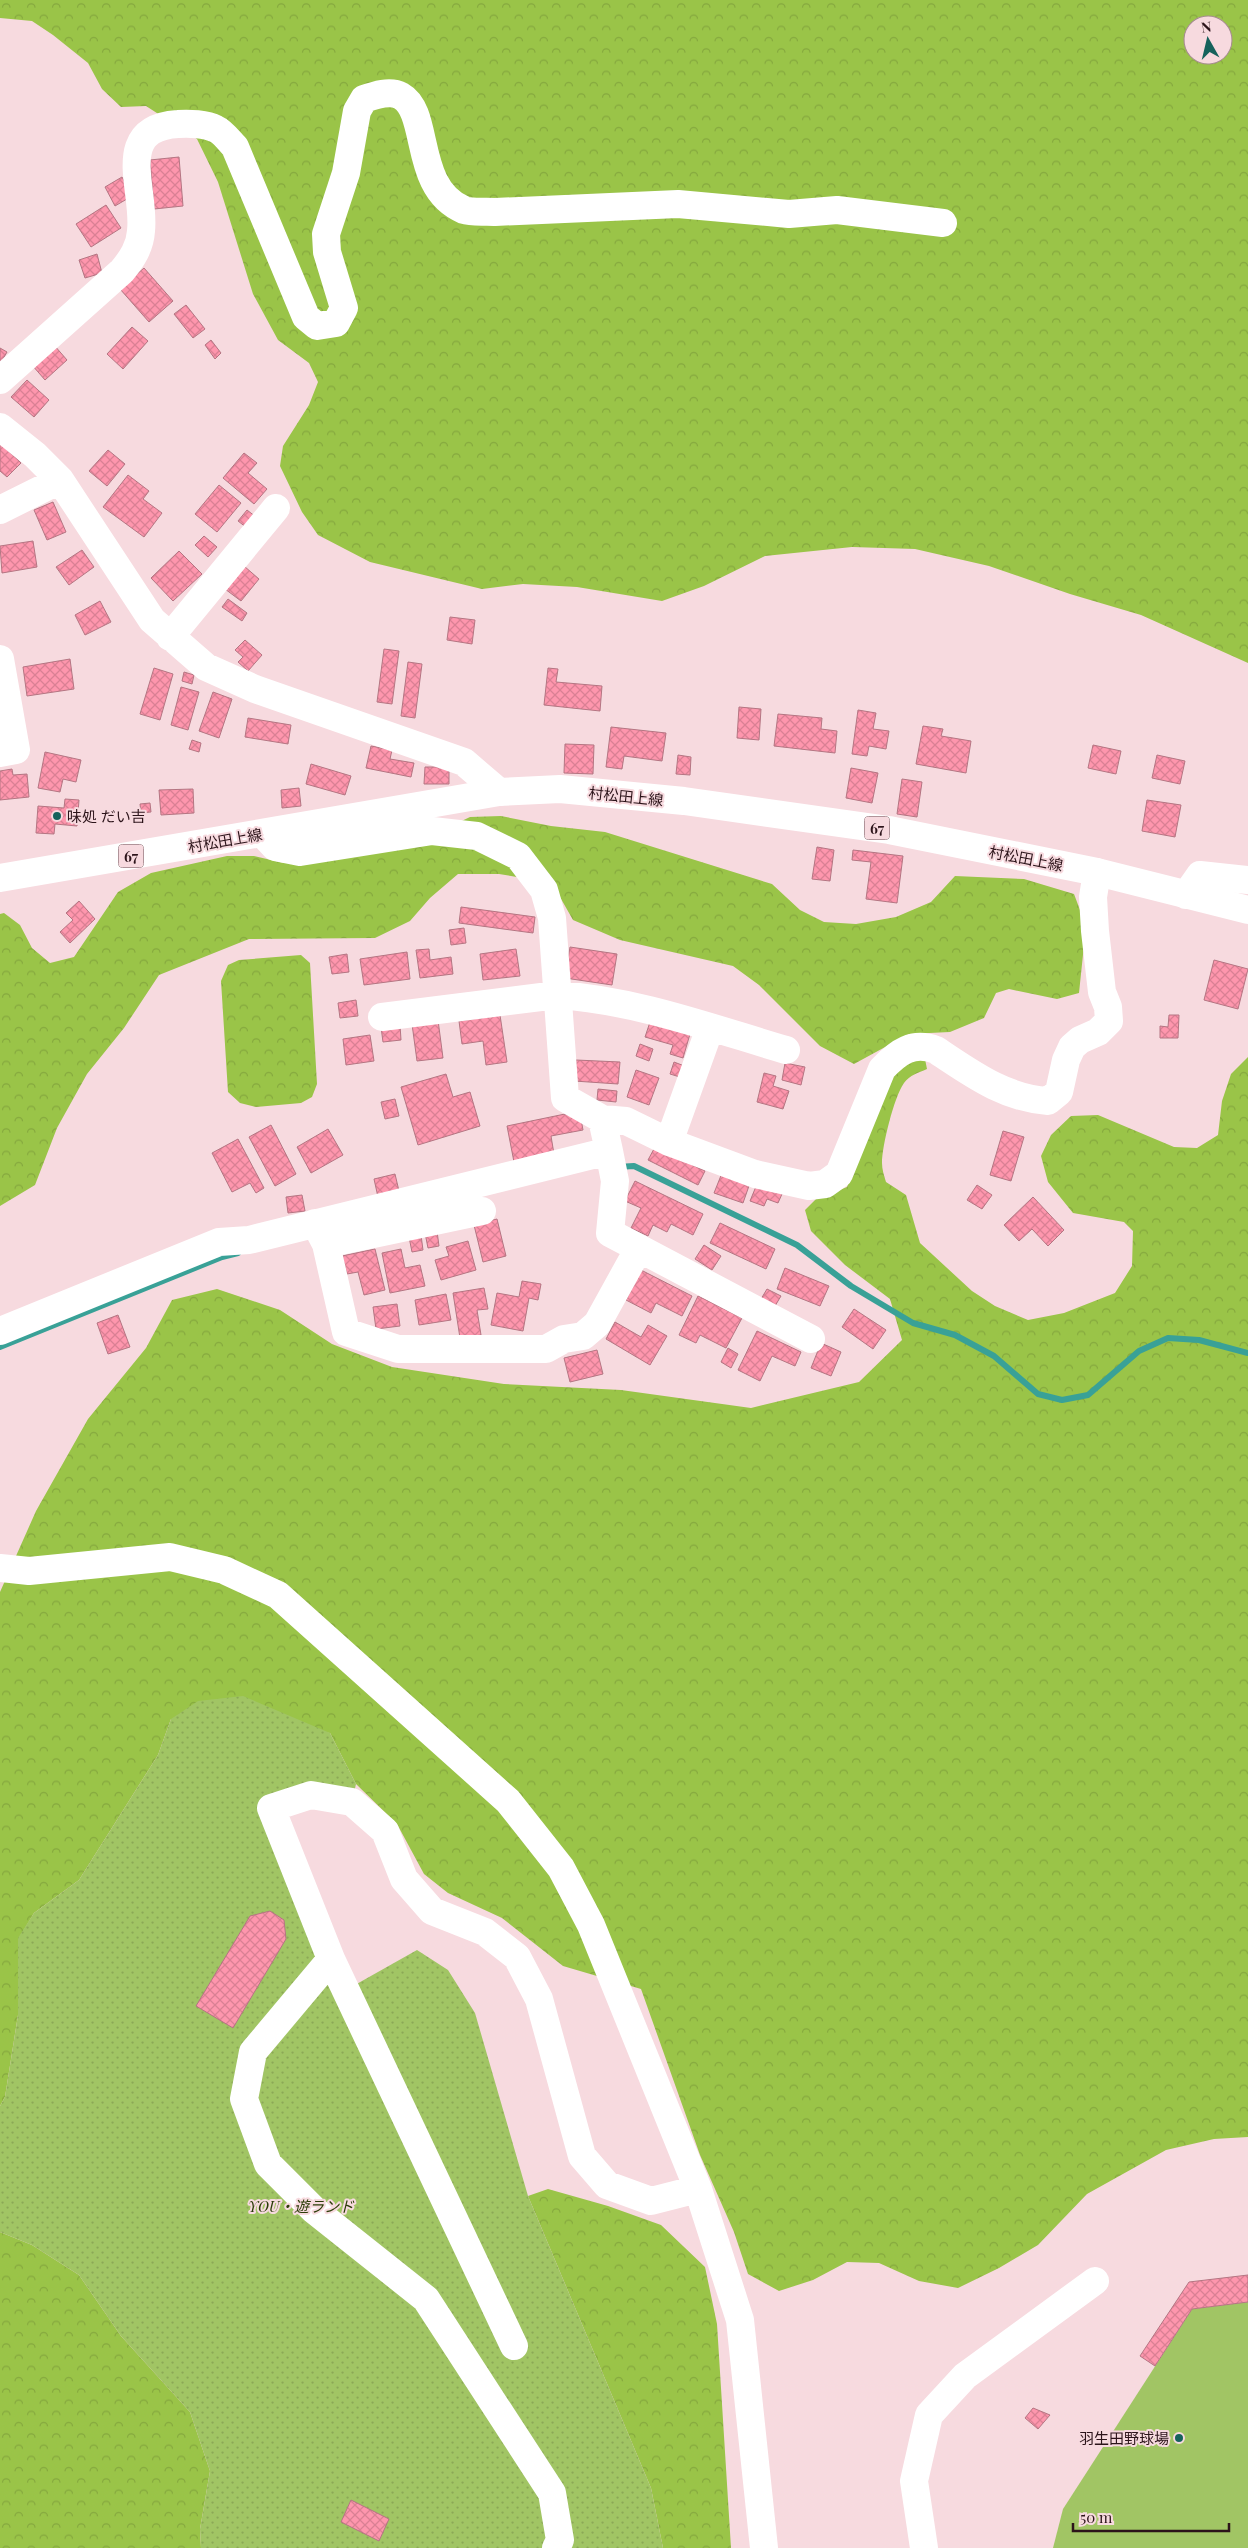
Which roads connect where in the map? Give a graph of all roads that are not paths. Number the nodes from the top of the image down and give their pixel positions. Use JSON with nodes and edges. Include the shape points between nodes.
{"nodes":[{"id":1,"x":943,"y":223,"type":"dead end"},
{"id":2,"x":0,"y":380,"type":"edge"},
{"id":3,"x":0,"y":427,"type":"edge"},
{"id":4,"x":60,"y":480,"type":"junction"},
{"id":5,"x":276,"y":508,"type":"dead end"},
{"id":6,"x":0,"y":510,"type":"edge"},
{"id":7,"x":170,"y":637,"type":"junction"},
{"id":8,"x":0,"y":659,"type":"edge"},
{"id":9,"x":0,"y":753,"type":"edge"},
{"id":10,"x":499,"y":792,"type":"junction"},
{"id":11,"x":262,"y":834,"type":"junction"},
{"id":12,"x":1097,"y":872,"type":"junction"},
{"id":13,"x":0,"y":878,"type":"edge"},
{"id":14,"x":1248,"y":880,"type":"edge"},
{"id":15,"x":1186,"y":895,"type":"junction"},
{"id":16,"x":1248,"y":910,"type":"edge"},
{"id":17,"x":557,"y":995,"type":"junction"},
{"id":18,"x":382,"y":1017,"type":"dead end"},
{"id":19,"x":710,"y":1028,"type":"junction"},
{"id":20,"x":786,"y":1050,"type":"dead end"},
{"id":21,"x":602,"y":1118,"type":"junction"},
{"id":22,"x":669,"y":1142,"type":"junction"},
{"id":23,"x":609,"y":1151,"type":"junction"},
{"id":24,"x":482,"y":1211,"type":"dead end"},
{"id":25,"x":321,"y":1234,"type":"junction"},
{"id":26,"x":639,"y":1248,"type":"junction"},
{"id":27,"x":0,"y":1331,"type":"edge"},
{"id":28,"x":811,"y":1339,"type":"dead end"},
{"id":29,"x":0,"y":1568,"type":"edge"},
{"id":30,"x":331,"y":1960,"type":"junction"},
{"id":31,"x":698,"y":2189,"type":"junction"},
{"id":32,"x":1095,"y":2281,"type":"dead end"},
{"id":33,"x":514,"y":2346,"type":"dead end"},
{"id":34,"x":556,"y":2548,"type":"edge"},
{"id":35,"x":764,"y":2548,"type":"edge"},
{"id":36,"x":924,"y":2548,"type":"edge"}],
"edges":[{"from":1,"to":2,"type":"street","via":[[837,210],[789,214],[678,204],[495,212],[465,210],[443,194],[431,177],[412,108],[401,96],[383,93],[364,99],[357,111],[346,174],[326,234],[327,252],[344,308],[336,323],[317,326],[306,317],[235,147],[216,129],[187,123],[164,125],[144,137],[136,155],[142,230],[136,254],[122,272]]},
{"from":3,"to":4,"type":"street"},
{"from":4,"to":6,"type":"street"},
{"from":4,"to":7,"type":"street","via":[[152,620]]},
{"from":5,"to":7,"type":"street"},
{"from":7,"to":10,"type":"street","via":[[206,667],[255,689],[464,762]]},
{"from":8,"to":9,"type":"street","via":[[16,750]]},
{"from":10,"to":11,"type":"street","name":"村松田上線","number":"67"},
{"from":10,"to":12,"type":"street","name":"村松田上線","number":"67","via":[[560,789],[684,801],[889,830]]},
{"from":11,"to":13,"type":"street","name":"村松田上線","number":"67"},
{"from":11,"to":17,"type":"street","via":[[275,847],[300,852],[432,831],[477,836],[518,856],[544,890],[552,918]]},
{"from":12,"to":15,"type":"street","name":"村松田上線","number":"67"},
{"from":12,"to":22,"type":"street","via":[[1093,897],[1095,931],[1109,1021],[1098,1032],[1072,1047],[1060,1092],[1048,1101],[1001,1090],[924,1046],[909,1048],[894,1056],[882,1069],[839,1174],[825,1184],[810,1186],[755,1174]]},
{"from":14,"to":15,"type":"street","via":[[1200,875]]},
{"from":15,"to":16,"type":"street","name":"村松田上線","number":"67"},
{"from":17,"to":18,"type":"street"},
{"from":17,"to":19,"type":"street","via":[[645,1008]]},
{"from":17,"to":21,"type":"street","via":[[565,1098]]},
{"from":19,"to":20,"type":"street"},
{"from":19,"to":22,"type":"street"},
{"from":21,"to":22,"type":"street","via":[[626,1121]]},
{"from":21,"to":23,"type":"street"},
{"from":23,"to":25,"type":"street"},
{"from":23,"to":26,"type":"street","via":[[615,1181],[610,1233]]},
{"from":24,"to":25,"type":"street"},
{"from":25,"to":26,"type":"street","via":[[346,1332],[398,1349],[546,1349],[564,1339],[583,1336],[597,1324]]},
{"from":25,"to":27,"type":"street","via":[[219,1242]]},
{"from":26,"to":28,"type":"street"},
{"from":29,"to":31,"type":"street","via":[[29,1570],[170,1557],[224,1570],[278,1595],[508,1801],[561,1868],[591,1925]]},
{"from":30,"to":31,"type":"street","via":[[271,1808],[310,1795],[352,1802],[385,1831],[404,1880],[432,1911],[485,1932],[517,1958],[540,1999],[582,2156],[607,2185],[651,2201]]},
{"from":30,"to":33,"type":"street"},
{"from":30,"to":34,"type":"street","via":[[253,2052],[244,2099],[268,2164],[314,2210],[426,2299],[552,2493],[560,2540]]},
{"from":31,"to":35,"type":"street","via":[[740,2320]]},
{"from":32,"to":36,"type":"street","via":[[965,2376],[929,2415],[914,2481]]}]}
